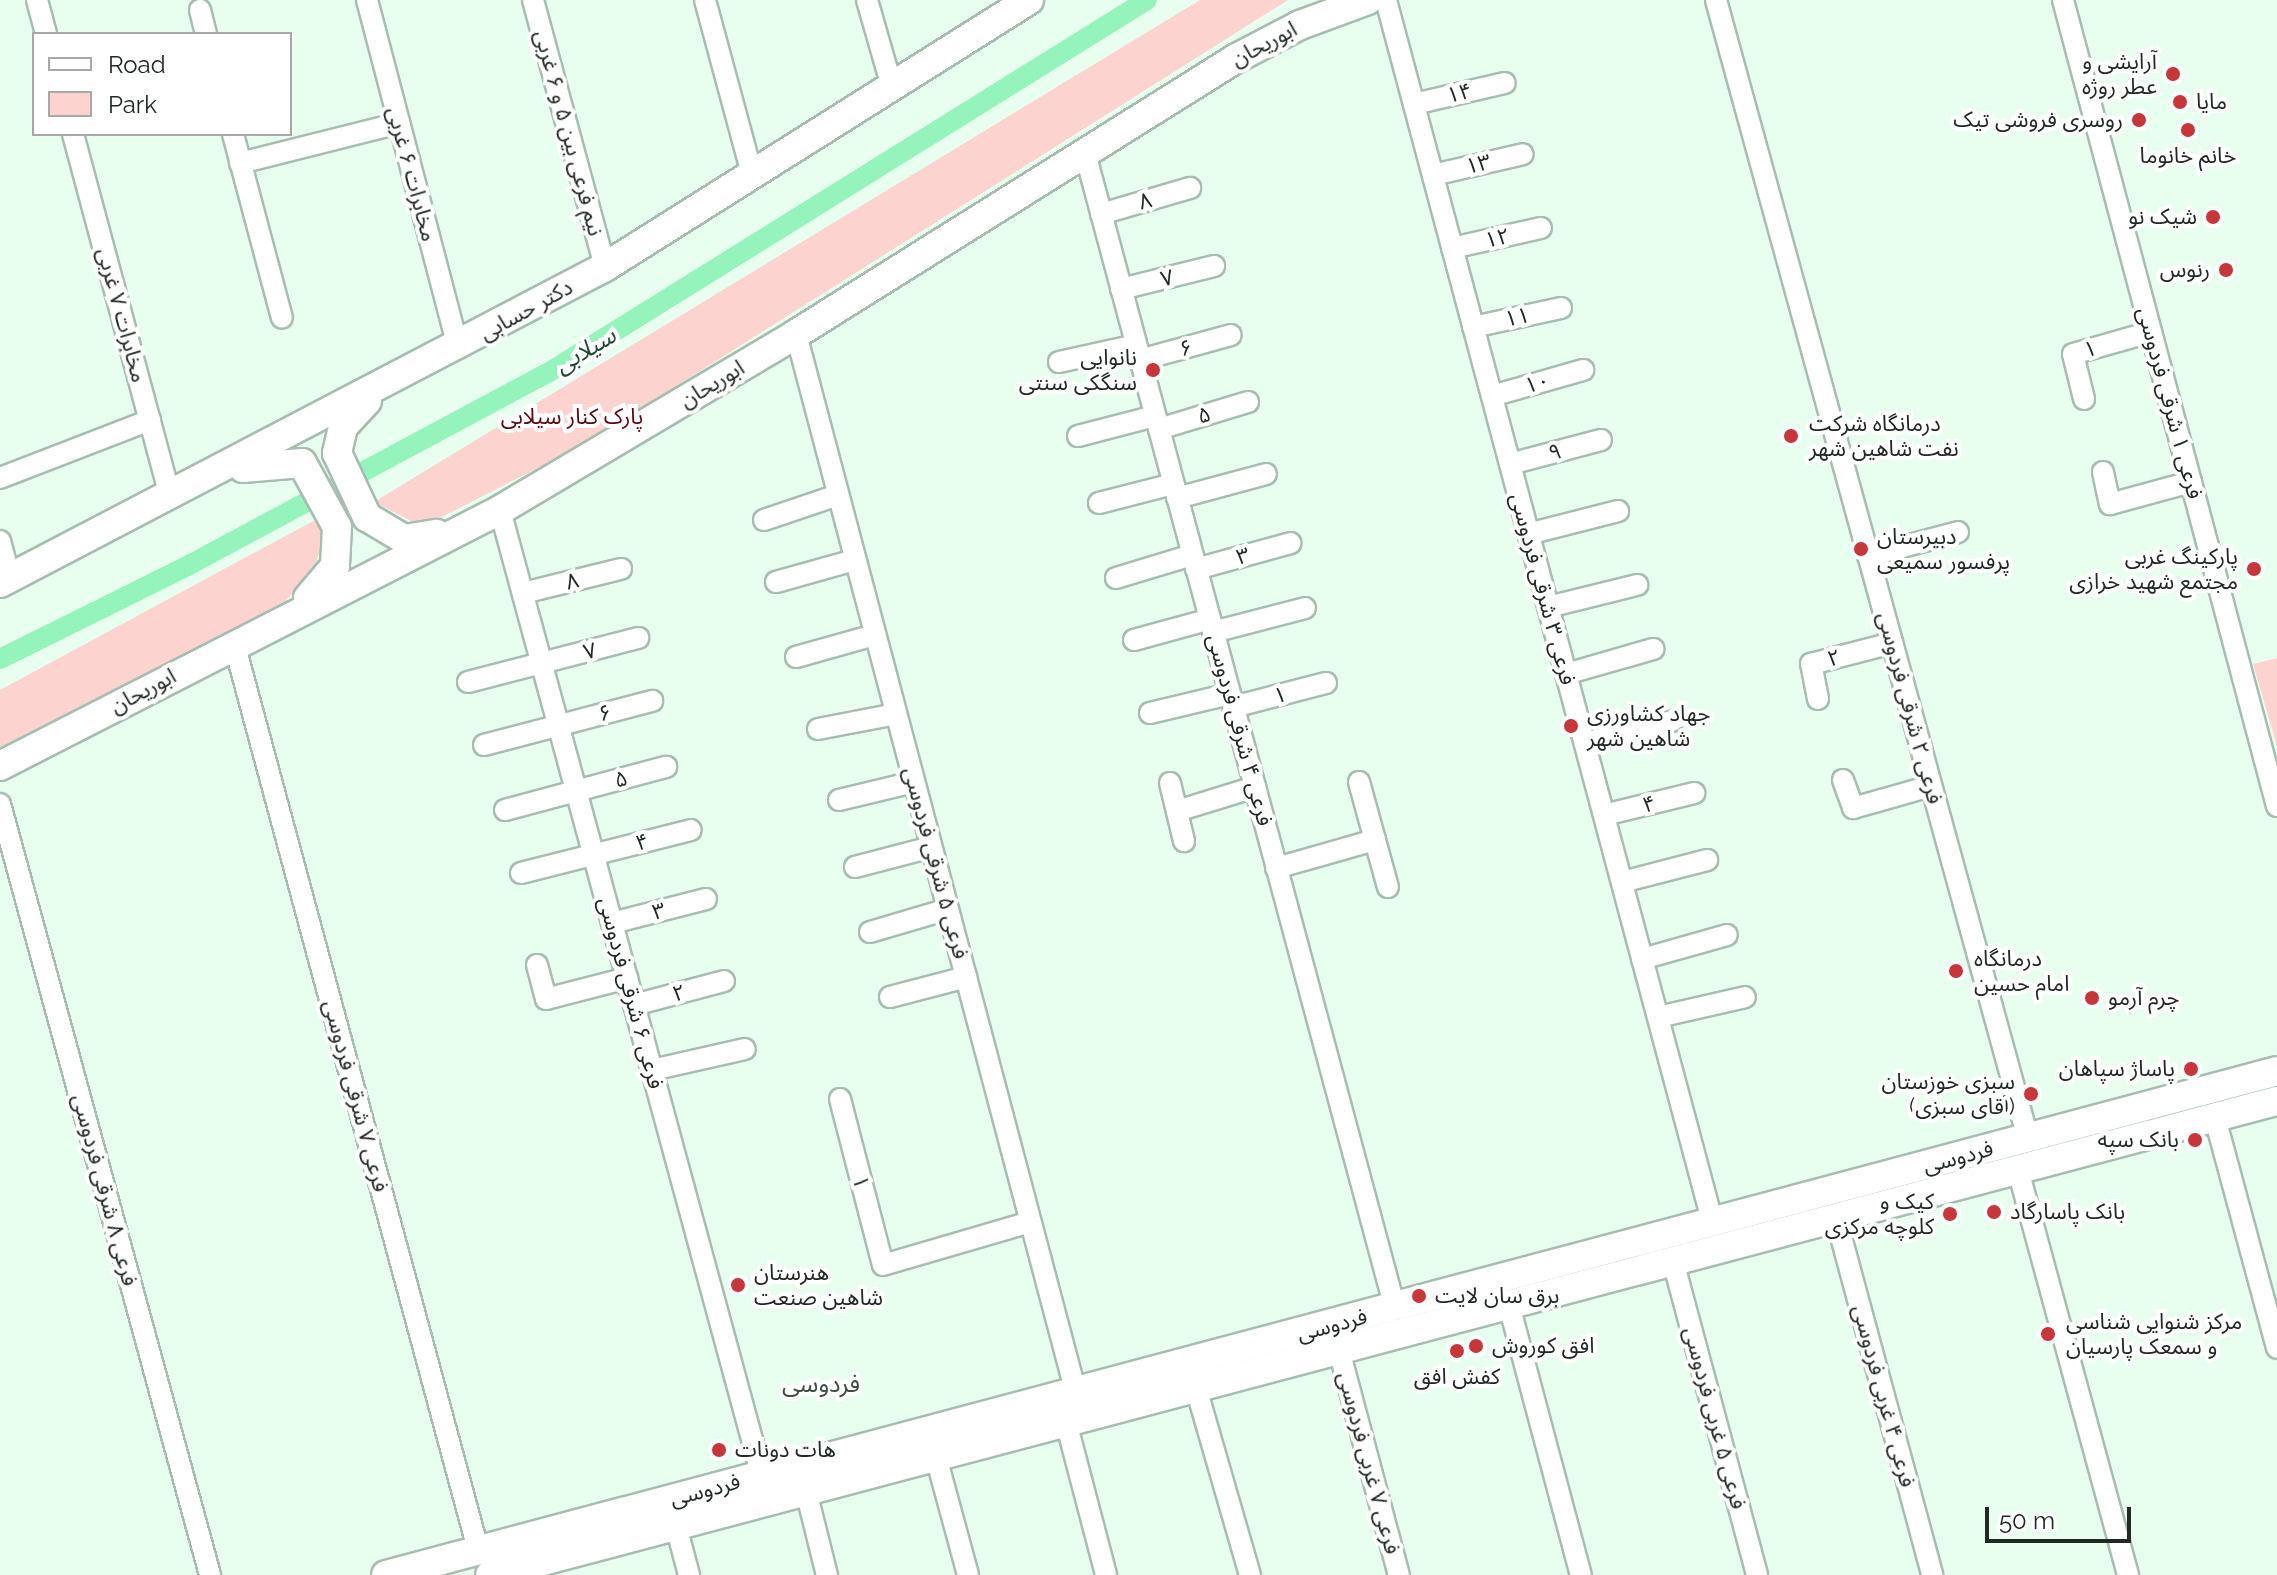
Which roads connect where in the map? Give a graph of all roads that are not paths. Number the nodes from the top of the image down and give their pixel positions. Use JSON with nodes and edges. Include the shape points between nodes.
{"nodes":[{"id":1,"x":37,"y":0,"type":"edge"},
{"id":2,"x":367,"y":0,"type":"edge"},
{"id":3,"x":533,"y":0,"type":"edge"},
{"id":4,"x":705,"y":0,"type":"edge"},
{"id":5,"x":867,"y":0,"type":"edge"},
{"id":6,"x":1029,"y":0,"type":"edge"},
{"id":7,"x":1368,"y":0,"type":"edge"},
{"id":8,"x":1386,"y":0,"type":"edge"},
{"id":9,"x":1716,"y":0,"type":"edge"},
{"id":10,"x":2063,"y":0,"type":"edge"},
{"id":11,"x":200,"y":10,"type":"dead end"},
{"id":12,"x":45,"y":32,"type":"edge"},
{"id":13,"x":206,"y":32,"type":"edge"},
{"id":14,"x":1505,"y":83,"type":"dead end"},
{"id":15,"x":892,"y":87,"type":"junction"},
{"id":16,"x":1414,"y":104,"type":"junction"},
{"id":17,"x":399,"y":123,"type":"junction"},
{"id":18,"x":74,"y":136,"type":"edge"},
{"id":19,"x":233,"y":136,"type":"edge"},
{"id":20,"x":1085,"y":153,"type":"junction"},
{"id":21,"x":1523,"y":154,"type":"dead end"},
{"id":22,"x":240,"y":163,"type":"junction"},
{"id":23,"x":752,"y":174,"type":"junction"},
{"id":24,"x":1433,"y":175,"type":"junction"},
{"id":25,"x":1190,"y":188,"type":"dead end"},
{"id":26,"x":1101,"y":214,"type":"junction"},
{"id":27,"x":1541,"y":228,"type":"dead end"},
{"id":28,"x":1452,"y":248,"type":"junction"},
{"id":29,"x":1214,"y":266,"type":"dead end"},
{"id":30,"x":605,"y":267,"type":"junction"},
{"id":31,"x":1121,"y":289,"type":"junction"},
{"id":32,"x":1561,"y":308,"type":"dead end"},
{"id":33,"x":282,"y":318,"type":"dead end"},
{"id":34,"x":1473,"y":327,"type":"junction"},
{"id":35,"x":2151,"y":332,"type":"junction"},
{"id":36,"x":796,"y":334,"type":"junction"},
{"id":37,"x":1231,"y":335,"type":"dead end"},
{"id":38,"x":458,"y":348,"type":"junction"},
{"id":39,"x":1138,"y":352,"type":"junction"},
{"id":40,"x":1059,"y":362,"type":"dead end"},
{"id":41,"x":1583,"y":370,"type":"dead end"},
{"id":42,"x":384,"y":384,"type":"junction"},
{"id":43,"x":1492,"y":396,"type":"junction"},
{"id":44,"x":2084,"y":399,"type":"dead end"},
{"id":45,"x":1248,"y":402,"type":"dead end"},
{"id":46,"x":150,"y":420,"type":"junction"},
{"id":47,"x":1157,"y":422,"type":"junction"},
{"id":48,"x":1078,"y":436,"type":"dead end"},
{"id":49,"x":1601,"y":440,"type":"dead end"},
{"id":50,"x":1510,"y":464,"type":"junction"},
{"id":51,"x":2103,"y":472,"type":"dead end"},
{"id":52,"x":215,"y":473,"type":"junction"},
{"id":53,"x":1266,"y":474,"type":"dead end"},
{"id":54,"x":0,"y":478,"type":"edge"},
{"id":55,"x":2191,"y":482,"type":"junction"},
{"id":56,"x":1175,"y":491,"type":"junction"},
{"id":57,"x":838,"y":495,"type":"junction"},
{"id":58,"x":170,"y":496,"type":"junction"},
{"id":59,"x":1099,"y":503,"type":"dead end"},
{"id":60,"x":500,"y":510,"type":"junction"},
{"id":61,"x":1618,"y":511,"type":"dead end"},
{"id":62,"x":764,"y":520,"type":"dead end"},
{"id":63,"x":460,"y":531,"type":"junction"},
{"id":64,"x":1958,"y":532,"type":"dead end"},
{"id":65,"x":1528,"y":534,"type":"junction"},
{"id":66,"x":0,"y":541,"type":"edge"},
{"id":67,"x":1291,"y":543,"type":"dead end"},
{"id":68,"x":1868,"y":556,"type":"junction"},
{"id":69,"x":855,"y":560,"type":"junction"},
{"id":70,"x":1194,"y":562,"type":"junction"},
{"id":71,"x":621,"y":569,"type":"dead end"},
{"id":72,"x":1116,"y":578,"type":"dead end"},
{"id":73,"x":5,"y":580,"type":"edge"},
{"id":74,"x":776,"y":582,"type":"dead end"},
{"id":75,"x":1637,"y":585,"type":"dead end"},
{"id":76,"x":523,"y":593,"type":"junction"},
{"id":77,"x":1548,"y":607,"type":"junction"},
{"id":78,"x":1305,"y":608,"type":"dead end"},
{"id":79,"x":293,"y":613,"type":"junction"},
{"id":80,"x":1211,"y":625,"type":"junction"},
{"id":81,"x":875,"y":635,"type":"junction"},
{"id":82,"x":638,"y":638,"type":"dead end"},
{"id":83,"x":1134,"y":640,"type":"dead end"},
{"id":84,"x":234,"y":643,"type":"junction"},
{"id":85,"x":1892,"y":643,"type":"junction"},
{"id":86,"x":1653,"y":649,"type":"dead end"},
{"id":87,"x":796,"y":657,"type":"dead end"},
{"id":88,"x":542,"y":664,"type":"junction"},
{"id":89,"x":1566,"y":674,"type":"junction"},
{"id":90,"x":468,"y":682,"type":"dead end"},
{"id":91,"x":1326,"y":683,"type":"dead end"},
{"id":92,"x":1818,"y":699,"type":"dead end"},
{"id":93,"x":1232,"y":700,"type":"junction"},
{"id":94,"x":652,"y":701,"type":"dead end"},
{"id":95,"x":1150,"y":713,"type":"dead end"},
{"id":96,"x":896,"y":714,"type":"junction"},
{"id":97,"x":1672,"y":721,"type":"dead end"},
{"id":98,"x":558,"y":725,"type":"junction"},
{"id":99,"x":818,"y":729,"type":"dead end"},
{"id":100,"x":1585,"y":743,"type":"junction"},
{"id":101,"x":484,"y":745,"type":"dead end"},
{"id":102,"x":0,"y":766,"type":"edge"},
{"id":103,"x":666,"y":767,"type":"dead end"},
{"id":104,"x":1843,"y":780,"type":"dead end"},
{"id":105,"x":914,"y":782,"type":"junction"},
{"id":106,"x":1359,"y":782,"type":"dead end"},
{"id":107,"x":1170,"y":783,"type":"dead end"},
{"id":108,"x":1931,"y":786,"type":"junction"},
{"id":109,"x":1255,"y":787,"type":"junction"},
{"id":110,"x":576,"y":792,"type":"junction"},
{"id":111,"x":1694,"y":793,"type":"dead end"},
{"id":112,"x":839,"y":800,"type":"dead end"},
{"id":113,"x":0,"y":804,"type":"edge"},
{"id":114,"x":2277,"y":806,"type":"edge"},
{"id":115,"x":505,"y":810,"type":"dead end"},
{"id":116,"x":1177,"y":811,"type":"junction"},
{"id":117,"x":1604,"y":815,"type":"junction"},
{"id":118,"x":691,"y":830,"type":"dead end"},
{"id":119,"x":1375,"y":840,"type":"junction"},
{"id":120,"x":1184,"y":841,"type":"dead end"},
{"id":121,"x":931,"y":847,"type":"junction"},
{"id":122,"x":593,"y":854,"type":"junction"},
{"id":123,"x":1707,"y":860,"type":"dead end"},
{"id":124,"x":855,"y":867,"type":"dead end"},
{"id":125,"x":1276,"y":868,"type":"junction"},
{"id":126,"x":521,"y":873,"type":"dead end"},
{"id":127,"x":1622,"y":882,"type":"junction"},
{"id":128,"x":1388,"y":887,"type":"dead end"},
{"id":129,"x":706,"y":899,"type":"dead end"},
{"id":130,"x":948,"y":909,"type":"junction"},
{"id":131,"x":612,"y":923,"type":"junction"},
{"id":132,"x":870,"y":932,"type":"dead end"},
{"id":133,"x":1727,"y":935,"type":"dead end"},
{"id":134,"x":1642,"y":959,"type":"junction"},
{"id":135,"x":537,"y":965,"type":"dead end"},
{"id":136,"x":966,"y":977,"type":"junction"},
{"id":137,"x":627,"y":978,"type":"junction"},
{"id":138,"x":724,"y":981,"type":"dead end"},
{"id":139,"x":890,"y":997,"type":"dead end"},
{"id":140,"x":1745,"y":997,"type":"dead end"},
{"id":141,"x":634,"y":1005,"type":"junction"},
{"id":142,"x":1658,"y":1017,"type":"junction"},
{"id":143,"x":745,"y":1049,"type":"dead end"},
{"id":144,"x":652,"y":1070,"type":"junction"},
{"id":145,"x":2277,"y":1071,"type":"edge"},
{"id":146,"x":840,"y":1099,"type":"dead end"},
{"id":147,"x":2277,"y":1101,"type":"edge"},
{"id":148,"x":2215,"y":1118,"type":"junction"},
{"id":149,"x":2028,"y":1138,"type":"junction"},
{"id":150,"x":2018,"y":1170,"type":"junction"},
{"id":151,"x":1836,"y":1218,"type":"junction"},
{"id":152,"x":1030,"y":1222,"type":"junction"},
{"id":153,"x":1713,"y":1224,"type":"junction"},
{"id":154,"x":1673,"y":1261,"type":"junction"},
{"id":155,"x":1509,"y":1305,"type":"junction"},
{"id":156,"x":1395,"y":1308,"type":"junction"},
{"id":157,"x":2277,"y":1348,"type":"edge"},
{"id":158,"x":1339,"y":1350,"type":"junction"},
{"id":159,"x":1259,"y":1358,"type":"junction"},
{"id":160,"x":1196,"y":1388,"type":"junction"},
{"id":161,"x":1076,"y":1393,"type":"junction"},
{"id":162,"x":1066,"y":1422,"type":"junction"},
{"id":163,"x":936,"y":1457,"type":"junction"},
{"id":164,"x":762,"y":1476,"type":"junction"},
{"id":165,"x":806,"y":1491,"type":"junction"},
{"id":166,"x":676,"y":1526,"type":"junction"},
{"id":167,"x":478,"y":1549,"type":"junction"},
{"id":168,"x":549,"y":1568,"type":"edge"},
{"id":169,"x":210,"y":1575,"type":"edge"},
{"id":170,"x":386,"y":1575,"type":"edge"},
{"id":171,"x":490,"y":1575,"type":"edge"},
{"id":172,"x":689,"y":1575,"type":"edge"},
{"id":173,"x":827,"y":1575,"type":"edge"},
{"id":174,"x":968,"y":1575,"type":"edge"},
{"id":175,"x":1106,"y":1575,"type":"edge"},
{"id":176,"x":1250,"y":1575,"type":"edge"},
{"id":177,"x":1399,"y":1575,"type":"edge"},
{"id":178,"x":1581,"y":1575,"type":"edge"},
{"id":179,"x":1757,"y":1575,"type":"edge"},
{"id":180,"x":1932,"y":1575,"type":"edge"},
{"id":181,"x":2128,"y":1575,"type":"edge"}],
"edges":[{"from":1,"to":12,"type":"street"},
{"from":2,"to":17,"type":"street","name":"مخابرات ۶ غربی"},
{"from":3,"to":30,"type":"street","name":"نیم فرعی بین ۵ و ۶ غربی"},
{"from":4,"to":23,"type":"street"},
{"from":5,"to":15,"type":"street"},
{"from":6,"to":15,"type":"main road","name":"دکتر حسابی"},
{"from":7,"to":20,"type":"main road","name":"ابوریحان","via":[[1268,40]]},
{"from":8,"to":16,"type":"street","name":"فرعی ۳ شرقی فردوسی"},
{"from":9,"to":68,"type":"street","name":"فرعی ۲ شرقی فردوسی"},
{"from":10,"to":35,"type":"street","name":"فرعی ۱ شرقی فردوسی"},
{"from":11,"to":13,"type":"street"},
{"from":14,"to":16,"type":"street","name":"۱۴"},
{"from":15,"to":23,"type":"main road","name":"دکتر حسابی"},
{"from":16,"to":24,"type":"street","name":"فرعی ۳ شرقی فردوسی"},
{"from":17,"to":22,"type":"street"},
{"from":17,"to":38,"type":"street","name":"مخابرات ۶ غربی"},
{"from":18,"to":46,"type":"street","name":"مخابرات ۷ غربی"},
{"from":19,"to":22,"type":"street"},
{"from":20,"to":26,"type":"street","name":"فرعی ۴ شرقی فردوسی"},
{"from":20,"to":36,"type":"main road","name":"ابوریحان"},
{"from":21,"to":24,"type":"street","name":"۱۳"},
{"from":22,"to":33,"type":"street"},
{"from":23,"to":30,"type":"main road","name":"دکتر حسابی"},
{"from":24,"to":28,"type":"street","name":"فرعی ۳ شرقی فردوسی"},
{"from":25,"to":26,"type":"street","name":"۸"},
{"from":26,"to":31,"type":"street","name":"فرعی ۴ شرقی فردوسی"},
{"from":27,"to":28,"type":"street","name":"۱۲"},
{"from":28,"to":34,"type":"street","name":"فرعی ۳ شرقی فردوسی"},
{"from":29,"to":31,"type":"street","name":"۷"},
{"from":30,"to":38,"type":"main road","name":"دکتر حسابی"},
{"from":31,"to":39,"type":"street","name":"فرعی ۴ شرقی فردوسی"},
{"from":32,"to":34,"type":"street","name":"۱۱"},
{"from":34,"to":43,"type":"street","name":"فرعی ۳ شرقی فردوسی"},
{"from":35,"to":44,"type":"street","name":"۱","via":[[2073,354]]},
{"from":35,"to":55,"type":"street","name":"فرعی ۱ شرقی فردوسی"},
{"from":36,"to":57,"type":"street","name":"فرعی ۵ شرقی فردوسی"},
{"from":36,"to":60,"type":"main road","name":"ابوریحان"},
{"from":37,"to":39,"type":"street","name":"۶"},
{"from":38,"to":42,"type":"main road","name":"دکتر حسابی"},
{"from":39,"to":40,"type":"street","name":"۶"},
{"from":39,"to":47,"type":"street","name":"فرعی ۴ شرقی فردوسی"},
{"from":41,"to":43,"type":"street","name":"۱۰"},
{"from":42,"to":52,"type":"main road","name":"دکتر حسابی"},
{"from":42,"to":63,"type":"main road","via":[[350,418],[337,444],[338,461],[370,520],[404,539]]},
{"from":43,"to":50,"type":"street","name":"فرعی ۳ شرقی فردوسی"},
{"from":45,"to":47,"type":"street","name":"۵"},
{"from":46,"to":54,"type":"street"},
{"from":46,"to":58,"type":"street","name":"مخابرات ۷ غربی"},
{"from":47,"to":48,"type":"street","name":"۵"},
{"from":47,"to":56,"type":"street","name":"فرعی ۴ شرقی فردوسی"},
{"from":49,"to":50,"type":"street","name":"۹"},
{"from":50,"to":65,"type":"street","name":"فرعی ۳ شرقی فردوسی"},
{"from":51,"to":55,"type":"street","via":[[2110,504]]},
{"from":52,"to":58,"type":"main road","name":"دکتر حسابی"},
{"from":52,"to":79,"type":"main road","via":[[273,462],[302,463],[338,534],[330,576]]},
{"from":53,"to":56,"type":"street"},
{"from":55,"to":114,"type":"street","name":"فرعی ۱ شرقی فردوسی"},
{"from":56,"to":59,"type":"street"},
{"from":56,"to":70,"type":"street","name":"فرعی ۴ شرقی فردوسی"},
{"from":57,"to":62,"type":"street"},
{"from":57,"to":69,"type":"street","name":"فرعی ۵ شرقی فردوسی"},
{"from":58,"to":73,"type":"main road","name":"دکتر حسابی"},
{"from":60,"to":63,"type":"main road","name":"ابوریحان"},
{"from":60,"to":76,"type":"street","name":"فرعی ۶ شرقی فردوسی"},
{"from":61,"to":65,"type":"street"},
{"from":63,"to":79,"type":"main road","name":"ابوریحان"},
{"from":64,"to":68,"type":"street"},
{"from":65,"to":77,"type":"street","name":"فرعی ۳ شرقی فردوسی"},
{"from":66,"to":73,"type":"street"},
{"from":67,"to":70,"type":"street","name":"۳"},
{"from":68,"to":85,"type":"street","name":"فرعی ۲ شرقی فردوسی"},
{"from":69,"to":74,"type":"street"},
{"from":69,"to":81,"type":"street","name":"فرعی ۵ شرقی فردوسی"},
{"from":70,"to":72,"type":"street","name":"۳"},
{"from":70,"to":80,"type":"street","name":"فرعی ۴ شرقی فردوسی"},
{"from":71,"to":76,"type":"street","name":"۸"},
{"from":75,"to":77,"type":"street"},
{"from":76,"to":88,"type":"street","name":"فرعی ۶ شرقی فردوسی"},
{"from":77,"to":89,"type":"street","name":"فرعی ۳ شرقی فردوسی"},
{"from":78,"to":80,"type":"street"},
{"from":79,"to":84,"type":"main road","name":"ابوریحان"},
{"from":80,"to":83,"type":"street"},
{"from":80,"to":93,"type":"street","name":"فرعی ۴ شرقی فردوسی"},
{"from":81,"to":87,"type":"street"},
{"from":81,"to":96,"type":"street","name":"فرعی ۵ شرقی فردوسی"},
{"from":82,"to":88,"type":"street","name":"۷"},
{"from":84,"to":102,"type":"main road","name":"ابوریحان"},
{"from":84,"to":167,"type":"street","name":"فرعی ۷ شرقی فردوسی"},
{"from":85,"to":92,"type":"street","name":"۲","via":[[1811,664]]},
{"from":85,"to":108,"type":"street","name":"فرعی ۲ شرقی فردوسی"},
{"from":86,"to":89,"type":"street"},
{"from":88,"to":90,"type":"street"},
{"from":88,"to":98,"type":"street","name":"فرعی ۶ شرقی فردوسی"},
{"from":89,"to":100,"type":"street","name":"فرعی ۳ شرقی فردوسی"},
{"from":91,"to":93,"type":"street","name":"۱"},
{"from":93,"to":95,"type":"street","name":"۱"},
{"from":93,"to":109,"type":"street","name":"فرعی ۴ شرقی فردوسی"},
{"from":94,"to":98,"type":"street","name":"۶"},
{"from":96,"to":99,"type":"street"},
{"from":96,"to":105,"type":"street","name":"فرعی ۵ شرقی فردوسی"},
{"from":97,"to":100,"type":"street"},
{"from":98,"to":101,"type":"street"},
{"from":98,"to":110,"type":"street","name":"فرعی ۶ شرقی فردوسی"},
{"from":100,"to":117,"type":"street","name":"فرعی ۳ شرقی فردوسی"},
{"from":103,"to":110,"type":"street","name":"۵"},
{"from":104,"to":108,"type":"street","via":[[1853,808]]},
{"from":105,"to":112,"type":"street"},
{"from":105,"to":121,"type":"street","name":"فرعی ۵ شرقی فردوسی"},
{"from":106,"to":119,"type":"street"},
{"from":107,"to":116,"type":"street"},
{"from":108,"to":149,"type":"street","name":"فرعی ۲ شرقی فردوسی"},
{"from":109,"to":116,"type":"street"},
{"from":109,"to":125,"type":"street","name":"فرعی ۴ شرقی فردوسی"},
{"from":110,"to":115,"type":"street"},
{"from":110,"to":122,"type":"street","name":"فرعی ۶ شرقی فردوسی"},
{"from":111,"to":117,"type":"street","name":"۴"},
{"from":113,"to":169,"type":"street","name":"فرعی ۸ شرقی فردوسی"},
{"from":116,"to":120,"type":"street"},
{"from":117,"to":127,"type":"street","name":"فرعی ۳ شرقی فردوسی"},
{"from":118,"to":122,"type":"street","name":"۴"},
{"from":119,"to":125,"type":"street"},
{"from":119,"to":128,"type":"street"},
{"from":121,"to":124,"type":"street"},
{"from":121,"to":130,"type":"street","name":"فرعی ۵ شرقی فردوسی"},
{"from":122,"to":126,"type":"street"},
{"from":122,"to":131,"type":"street","name":"فرعی ۶ شرقی فردوسی"},
{"from":123,"to":127,"type":"street"},
{"from":125,"to":156,"type":"street","name":"فرعی ۴ شرقی فردوسی"},
{"from":127,"to":134,"type":"street","name":"فرعی ۳ شرقی فردوسی"},
{"from":129,"to":131,"type":"street","name":"۳"},
{"from":130,"to":132,"type":"street"},
{"from":130,"to":136,"type":"street","name":"فرعی ۵ شرقی فردوسی"},
{"from":131,"to":137,"type":"street","name":"فرعی ۶ شرقی فردوسی"},
{"from":133,"to":134,"type":"street"},
{"from":134,"to":142,"type":"street","name":"فرعی ۳ شرقی فردوسی"},
{"from":135,"to":137,"type":"street","via":[[546,999]]},
{"from":136,"to":139,"type":"street"},
{"from":136,"to":152,"type":"street","name":"فرعی ۵ شرقی فردوسی"},
{"from":137,"to":141,"type":"street","name":"فرعی ۶ شرقی فردوسی"},
{"from":138,"to":141,"type":"street","name":"۲"},
{"from":140,"to":142,"type":"street"},
{"from":141,"to":144,"type":"street","name":"فرعی ۶ شرقی فردوسی"},
{"from":142,"to":153,"type":"street","name":"فرعی ۳ شرقی فردوسی"},
{"from":143,"to":144,"type":"street"},
{"from":144,"to":164,"type":"street","name":"فرعی ۶ شرقی فردوسی"},
{"from":145,"to":149,"type":"main road","name":"فردوسی"},
{"from":146,"to":152,"type":"street","name":"۱","via":[[883,1265]]},
{"from":147,"to":148,"type":"main road","name":"فردوسی"},
{"from":148,"to":150,"type":"main road","name":"فردوسی"},
{"from":148,"to":157,"type":"street"},
{"from":149,"to":153,"type":"main road","name":"فردوسی"},
{"from":150,"to":151,"type":"main road","name":"فردوسی"},
{"from":150,"to":181,"type":"street"},
{"from":151,"to":154,"type":"main road","name":"فردوسی"},
{"from":151,"to":180,"type":"street","name":"فرعی ۴ غربی فردوسی"},
{"from":152,"to":161,"type":"street","name":"فرعی ۵ شرقی فردوسی"},
{"from":153,"to":156,"type":"main road","name":"فردوسی"},
{"from":154,"to":155,"type":"main road","name":"فردوسی"},
{"from":154,"to":179,"type":"street","name":"فرعی ۵ غربی فردوسی"},
{"from":155,"to":158,"type":"main road","name":"فردوسی"},
{"from":155,"to":178,"type":"street"},
{"from":156,"to":159,"type":"main road","name":"فردوسی"},
{"from":158,"to":159,"type":"main road","name":"فردوسی"},
{"from":158,"to":177,"type":"street","name":"فرعی ۷ غربی فردوسی"},
{"from":159,"to":160,"type":"main road","name":"فردوسی"},
{"from":159,"to":161,"type":"main road","name":"فردوسی"},
{"from":160,"to":162,"type":"main road","name":"فردوسی"},
{"from":160,"to":176,"type":"street"},
{"from":161,"to":164,"type":"main road","name":"فردوسی"},
{"from":162,"to":163,"type":"main road","name":"فردوسی"},
{"from":162,"to":175,"type":"street"},
{"from":163,"to":165,"type":"main road","name":"فردوسی"},
{"from":163,"to":174,"type":"street"},
{"from":164,"to":167,"type":"main road","name":"فردوسی"},
{"from":165,"to":166,"type":"main road","name":"فردوسی"},
{"from":165,"to":173,"type":"street"},
{"from":166,"to":168,"type":"main road","name":"فردوسی"},
{"from":166,"to":172,"type":"street"},
{"from":167,"to":170,"type":"main road","name":"فردوسی"},
{"from":168,"to":171,"type":"main road","name":"فردوسی"}]}
